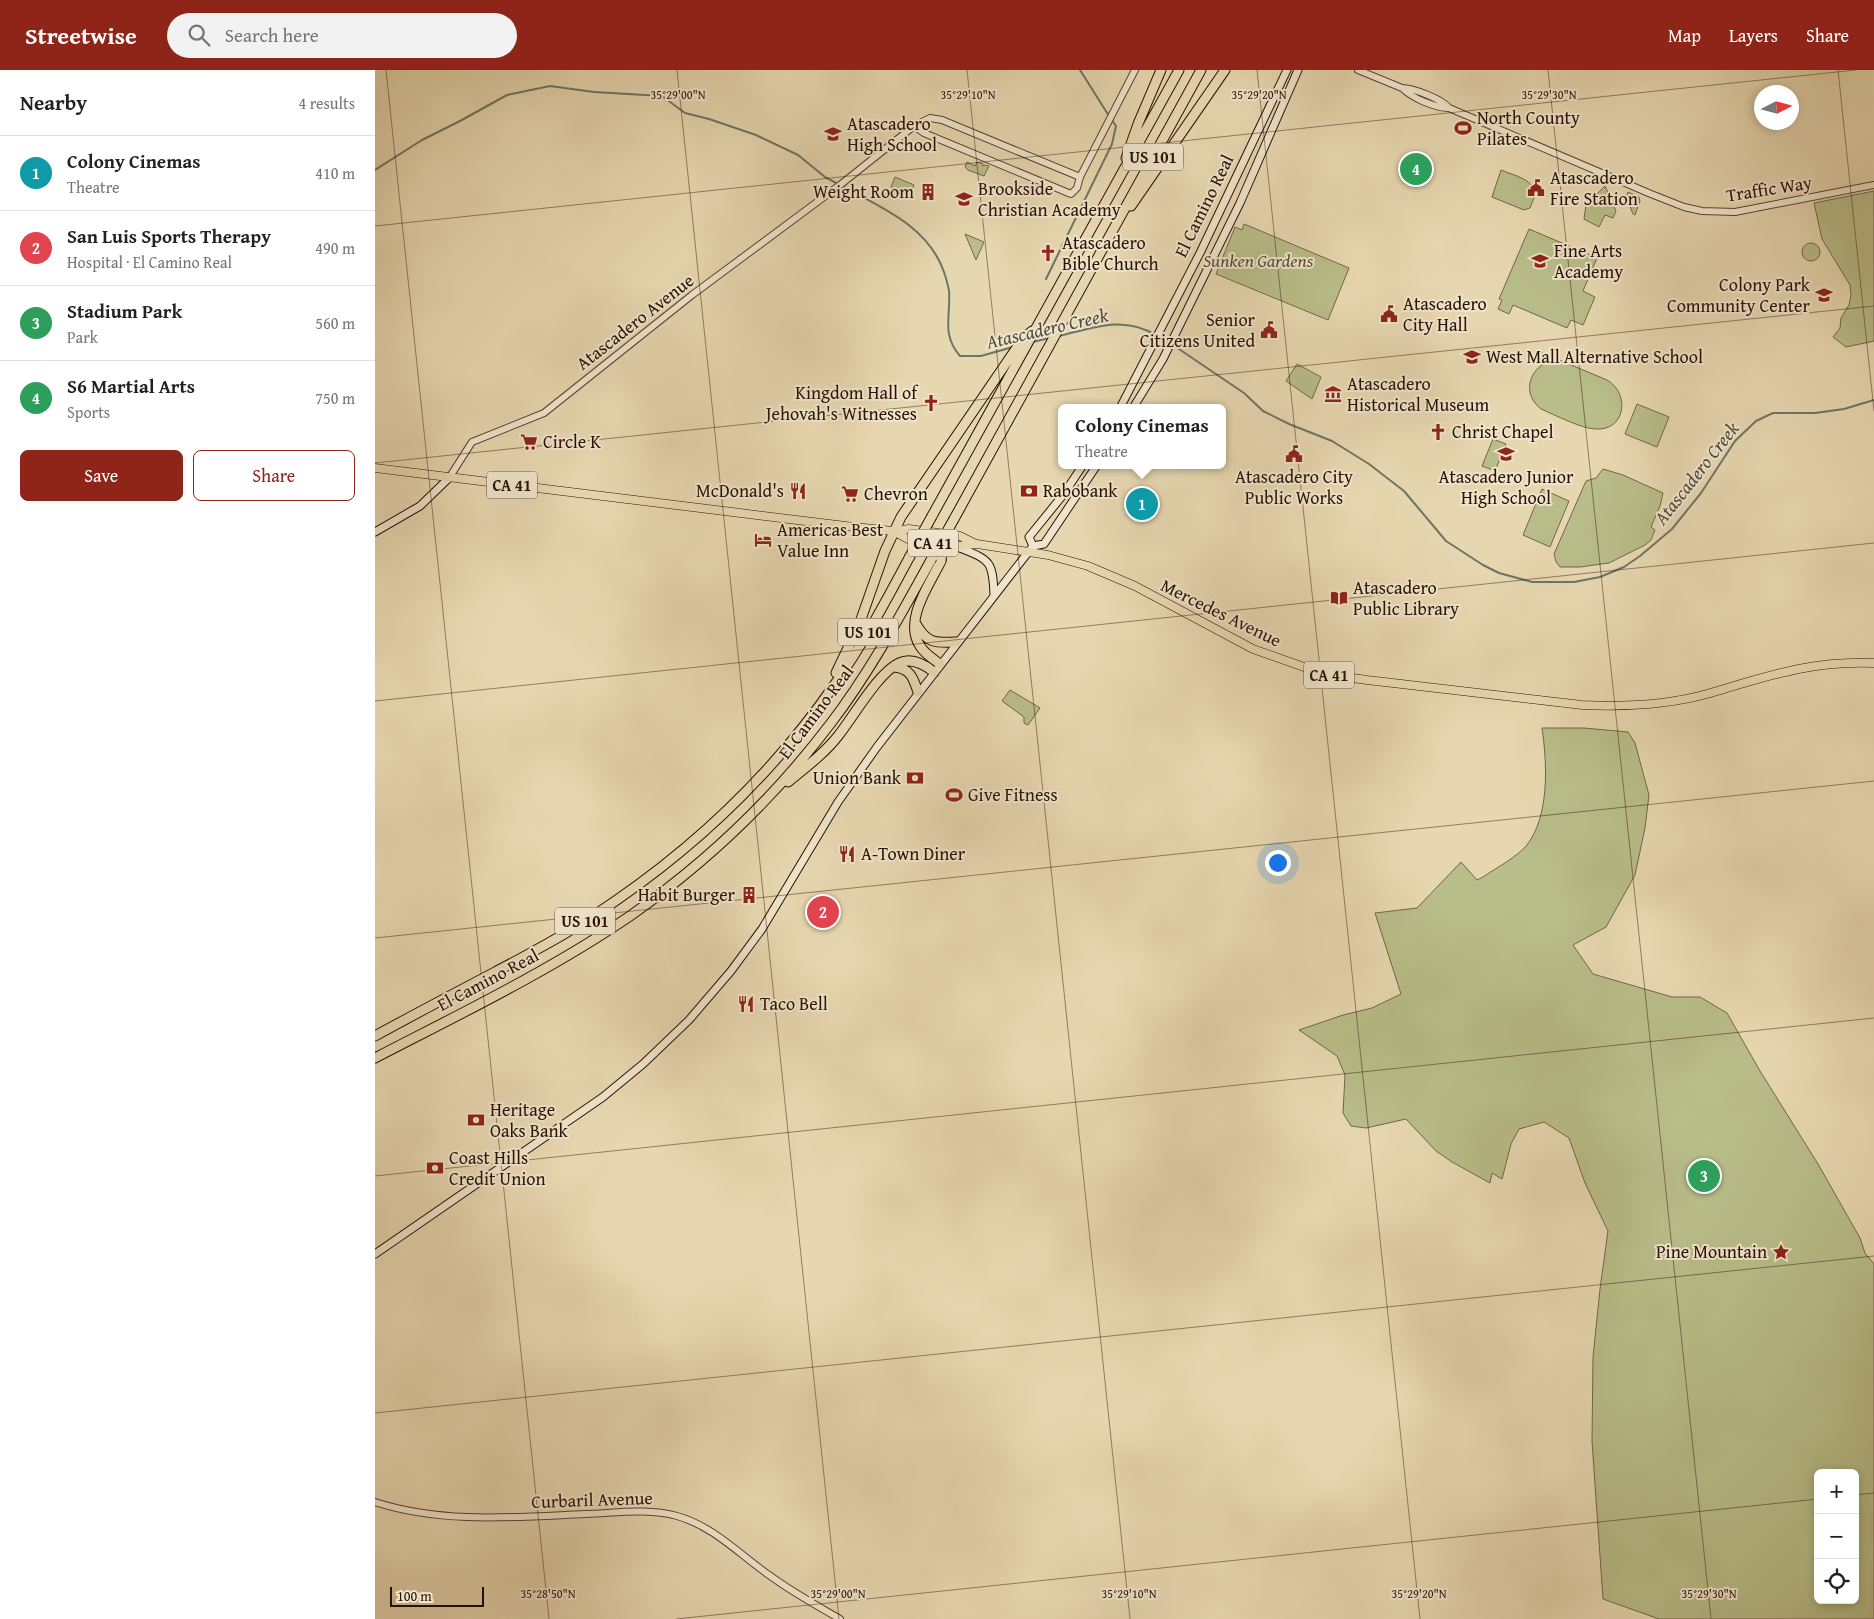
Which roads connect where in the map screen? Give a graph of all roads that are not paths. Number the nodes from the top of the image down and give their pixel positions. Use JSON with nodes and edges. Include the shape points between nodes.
{"nodes":[{"id":1,"x":1135,"y":70,"type":"edge"},
{"id":2,"x":1161,"y":70,"type":"edge"},
{"id":3,"x":1179,"y":70,"type":"edge"},
{"id":4,"x":1201,"y":70,"type":"edge"},
{"id":5,"x":1225,"y":70,"type":"edge"},
{"id":6,"x":1287,"y":70,"type":"edge"},
{"id":7,"x":1298,"y":70,"type":"edge"},
{"id":8,"x":1358,"y":70,"type":"edge"},
{"id":9,"x":914,"y":126,"type":"junction"},
{"id":10,"x":1079,"y":177,"type":"junction"},
{"id":11,"x":1119,"y":179,"type":"junction"},
{"id":12,"x":1874,"y":185,"type":"edge"},
{"id":13,"x":1105,"y":243,"type":"junction"},
{"id":14,"x":1037,"y":327,"type":"junction"},
{"id":15,"x":1023,"y":345,"type":"junction"},
{"id":16,"x":1121,"y":404,"type":"edge"},
{"id":17,"x":1136,"y":404,"type":"edge"},
{"id":18,"x":375,"y":468,"type":"edge"},
{"id":19,"x":1080,"y":469,"type":"edge"},
{"id":20,"x":1094,"y":469,"type":"edge"},
{"id":21,"x":449,"y":478,"type":"junction"},
{"id":22,"x":893,"y":531,"type":"junction"},
{"id":23,"x":375,"y":532,"type":"edge"},
{"id":24,"x":944,"y":538,"type":"junction"},
{"id":25,"x":975,"y":544,"type":"junction"},
{"id":26,"x":952,"y":545,"type":"junction"},
{"id":27,"x":1031,"y":549,"type":"junction"},
{"id":28,"x":994,"y":596,"type":"junction"},
{"id":29,"x":915,"y":624,"type":"junction"},
{"id":30,"x":957,"y":642,"type":"junction"},
{"id":31,"x":1874,"y":663,"type":"edge"},
{"id":32,"x":940,"y":664,"type":"junction"},
{"id":33,"x":893,"y":667,"type":"junction"},
{"id":34,"x":934,"y":672,"type":"junction"},
{"id":35,"x":918,"y":692,"type":"junction"},
{"id":36,"x":822,"y":702,"type":"junction"},
{"id":37,"x":761,"y":805,"type":"junction"},
{"id":38,"x":375,"y":1035,"type":"edge"},
{"id":39,"x":375,"y":1058,"type":"edge"},
{"id":40,"x":375,"y":1254,"type":"edge"},
{"id":41,"x":375,"y":1502,"type":"edge"},
{"id":42,"x":840,"y":1619,"type":"edge"}],
"edges":[{"from":1,"to":10,"type":"street"},
{"from":2,"to":11,"type":"highway"},
{"from":3,"to":11,"type":"highway","name":"El Camino Real","number":"US 101"},
{"from":4,"to":13,"type":"highway","name":"El Camino Real","number":"US 101"},
{"from":5,"to":13,"type":"highway"},
{"from":6,"to":16,"type":"main road","name":"El Camino Real","via":[[1172,309]]},
{"from":7,"to":17,"type":"main road","name":"El Camino Real","via":[[1240,203],[1169,348]]},
{"from":8,"to":12,"type":"street","name":"Traffic Way","via":[[1429,96],[1449,108],[1684,207],[1735,212]]},
{"from":9,"to":10,"type":"street","name":"Atascadero Avenue","via":[[930,118],[942,120]]},
{"from":9,"to":10,"type":"street","via":[[1071,194],[1077,188]]},
{"from":9,"to":21,"type":"street","name":"Atascadero Avenue","via":[[692,295],[544,413],[472,442]]},
{"from":11,"to":14,"type":"highway","name":"El Camino Real","number":"US 101"},
{"from":13,"to":24,"type":"highway","name":"El Camino Real","number":"US 101","bridge":true},
{"from":14,"to":15,"type":"highway"},
{"from":14,"to":15,"type":"highway","name":"El Camino Real","number":"US 101"},
{"from":15,"to":22,"type":"highway","via":[[1014,352]]},
{"from":15,"to":36,"type":"highway","name":"El Camino Real","number":"US 101","bridge":true,"via":[[865,638]]},
{"from":18,"to":21,"type":"main road","name":"CA 41","number":"CA 41"},
{"from":19,"to":27,"type":"main road","via":[[1029,537]]},
{"from":20,"to":27,"type":"main road","via":[[1043,544]]},
{"from":21,"to":22,"type":"main road","name":"CA 41","number":"CA 41"},
{"from":21,"to":23,"type":"main road","name":"Atascadero Avenue","via":[[420,506]]},
{"from":22,"to":25,"type":"main road","name":"CA 41","number":"CA 41","via":[[909,529],[960,536]]},
{"from":22,"to":26,"type":"main road","name":"CA 41","number":"CA 41","via":[[908,540]]},
{"from":22,"to":36,"type":"highway","via":[[859,625]]},
{"from":24,"to":29,"type":"highway","bridge":true,"via":[[941,561],[918,608]]},
{"from":24,"to":37,"type":"highway","name":"El Camino Real","number":"US 101","bridge":true,"via":[[850,697],[813,747]]},
{"from":25,"to":26,"type":"main road","name":"CA 41","number":"CA 41"},
{"from":25,"to":27,"type":"main road","name":"CA 41","number":"CA 41"},
{"from":26,"to":28,"type":"main road","via":[[987,560],[993,570]]},
{"from":27,"to":28,"type":"main road"},
{"from":27,"to":31,"type":"main road","name":"Mercedes Avenue","number":"CA 41","via":[[1121,580],[1253,649],[1324,674],[1367,680],[1583,705],[1618,706],[1706,694],[1807,666]]},
{"from":28,"to":30,"type":"main road"},
{"from":29,"to":30,"type":"highway","via":[[929,640]]},
{"from":29,"to":32,"type":"highway","via":[[919,645]]},
{"from":30,"to":32,"type":"main road"},
{"from":32,"to":34,"type":"main road"},
{"from":33,"to":34,"type":"highway","via":[[913,661]]},
{"from":33,"to":35,"type":"highway","via":[[909,672]]},
{"from":33,"to":37,"type":"highway","via":[[822,754]]},
{"from":34,"to":35,"type":"main road"},
{"from":35,"to":40,"type":"main road","via":[[850,784],[762,929],[689,1020],[603,1097]]},
{"from":36,"to":38,"type":"highway","name":"El Camino Real","number":"US 101","via":[[750,788],[650,877],[565,933]]},
{"from":37,"to":39,"type":"highway","name":"El Camino Real","number":"US 101","via":[[706,857],[612,928],[537,972]]},
{"from":41,"to":42,"type":"street","name":"Curbaril Avenue","via":[[405,1510],[459,1517],[643,1512],[676,1516],[697,1523],[785,1586]]}]}
